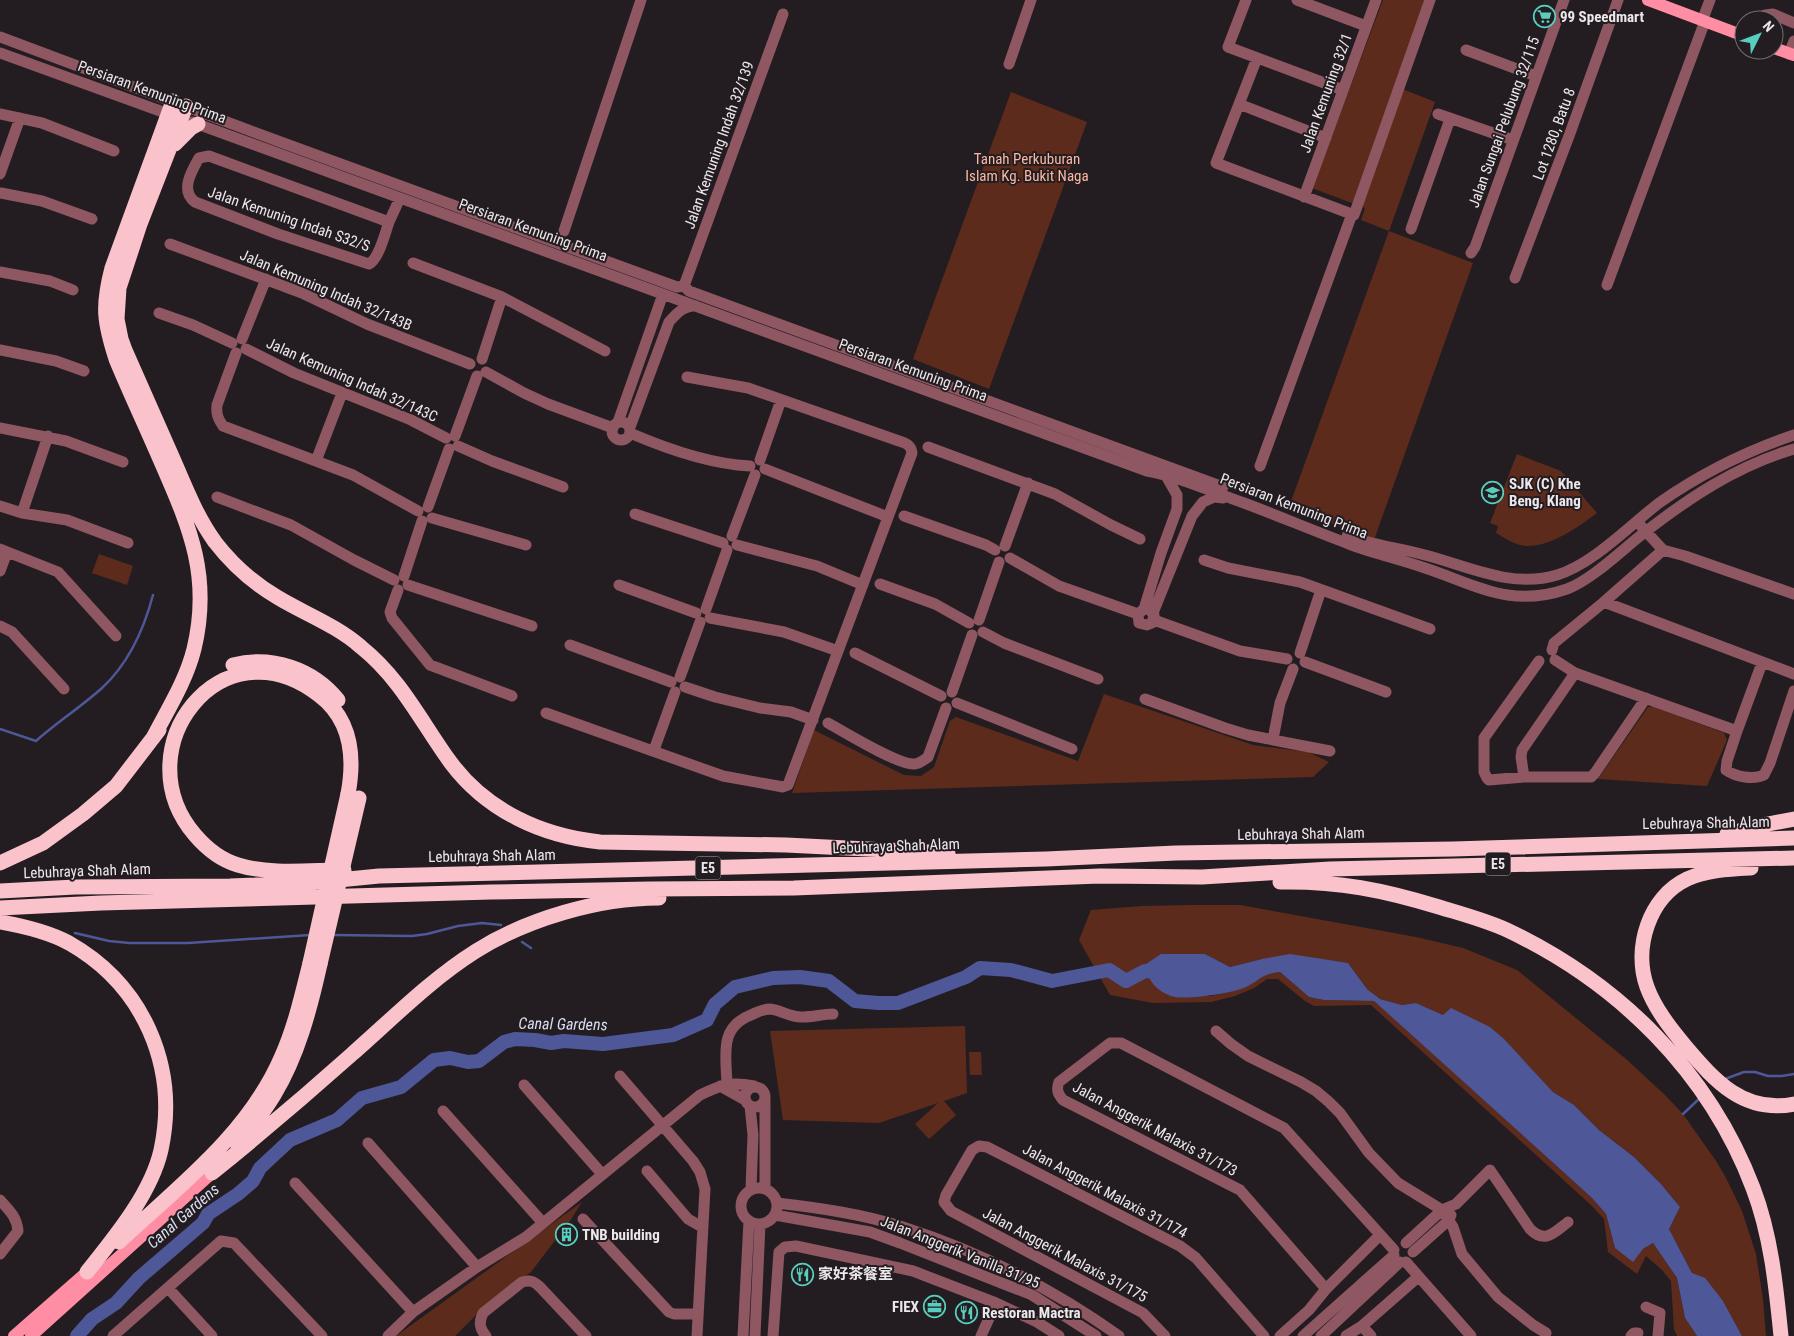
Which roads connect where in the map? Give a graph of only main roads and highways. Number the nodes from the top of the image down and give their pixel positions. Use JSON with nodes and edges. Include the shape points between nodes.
{"nodes":[{"id":1,"x":1648,"y":0,"type":"edge"},
{"id":2,"x":1734,"y":32,"type":"edge"},
{"id":3,"x":198,"y":124,"type":"road end"},
{"id":4,"x":169,"y":151,"type":"junction"},
{"id":5,"x":153,"y":738,"type":"junction"},
{"id":6,"x":354,"y":796,"type":"junction"},
{"id":7,"x":1794,"y":819,"type":"edge"},
{"id":8,"x":1794,"y":838,"type":"edge"},
{"id":9,"x":1706,"y":840,"type":"junction"},
{"id":10,"x":1046,"y":859,"type":"junction"},
{"id":11,"x":1794,"y":859,"type":"edge"},
{"id":12,"x":0,"y":863,"type":"edge"},
{"id":13,"x":379,"y":876,"type":"junction"},
{"id":14,"x":1202,"y":877,"type":"junction"},
{"id":15,"x":794,"y":888,"type":"junction"},
{"id":16,"x":0,"y":891,"type":"edge"},
{"id":17,"x":0,"y":908,"type":"edge"},
{"id":18,"x":0,"y":922,"type":"edge"},
{"id":19,"x":315,"y":964,"type":"junction"},
{"id":20,"x":1794,"y":1104,"type":"edge"},
{"id":21,"x":212,"y":1173,"type":"junction"},
{"id":22,"x":87,"y":1272,"type":"junction"},
{"id":23,"x":14,"y":1336,"type":"edge"},
{"id":24,"x":31,"y":1336,"type":"edge"},
{"id":25,"x":1781,"y":1336,"type":"edge"}],
"edges":[{"from":1,"to":2,"type":"main road"},
{"from":3,"to":4,"type":"highway"},
{"from":4,"to":5,"type":"highway","via":[[177,110],[112,268],[105,316],[116,359],[187,521],[198,566],[200,610],[193,651],[182,685]]},
{"from":4,"to":10,"type":"highway","via":[[122,279],[117,298],[117,319],[125,350],[197,514],[221,549],[253,581],[277,598],[338,630],[374,658],[399,685],[452,764],[483,796],[526,823],[577,839],[1009,853]]},
{"from":5,"to":6,"type":"highway","via":[[183,699],[216,672],[252,662],[288,666],[323,684],[350,717],[358,734],[361,755]]},
{"from":5,"to":12,"type":"highway","via":[[116,786],[83,814],[43,843]]},
{"from":6,"to":13,"type":"highway","via":[[352,756],[340,718],[315,692],[282,675],[243,674],[214,685],[189,709],[172,745],[172,789],[182,818],[203,844],[226,860],[265,870],[350,870]]},
{"from":6,"to":19,"type":"highway","bridge":true},
{"from":7,"to":9,"type":"highway"},
{"from":8,"to":9,"type":"highway","name":"Lebuhraya Shah Alam","number":"E5"},
{"from":9,"to":10,"type":"highway","name":"Lebuhraya Shah Alam","number":"E5"},
{"from":10,"to":13,"type":"highway","name":"Lebuhraya Shah Alam","number":"E5"},
{"from":11,"to":14,"type":"highway","number":"E5","via":[[1340,869]]},
{"from":11,"to":20,"type":"highway","via":[[1770,868],[1703,873],[1687,879],[1662,899],[1650,917],[1641,954],[1646,986],[1654,1004],[1710,1074],[1743,1099],[1773,1106]]},
{"from":13,"to":16,"type":"highway","name":"Lebuhraya Shah Alam","number":"E5","via":[[308,883]]},
{"from":14,"to":15,"type":"highway","number":"E5","via":[[1100,876]]},
{"from":14,"to":25,"type":"highway","via":[[1339,884],[1392,893],[1465,914],[1506,930],[1604,988],[1657,1036],[1692,1076],[1735,1146],[1754,1189],[1766,1229]]},
{"from":15,"to":17,"type":"highway","number":"E5","via":[[491,892]]},
{"from":15,"to":21,"type":"highway","via":[[703,899],[652,898],[593,905],[504,935],[442,975],[272,1125]]},
{"from":18,"to":22,"type":"highway","via":[[67,942],[91,957],[133,1000],[148,1025],[158,1053],[166,1088],[161,1150],[141,1197],[122,1228]]},
{"from":19,"to":21,"type":"highway","via":[[310,1005],[290,1064],[254,1124]]},
{"from":19,"to":22,"type":"highway","via":[[275,1071],[254,1106],[206,1160]]},
{"from":21,"to":24,"type":"main road"},
{"from":22,"to":23,"type":"main road"}]}
